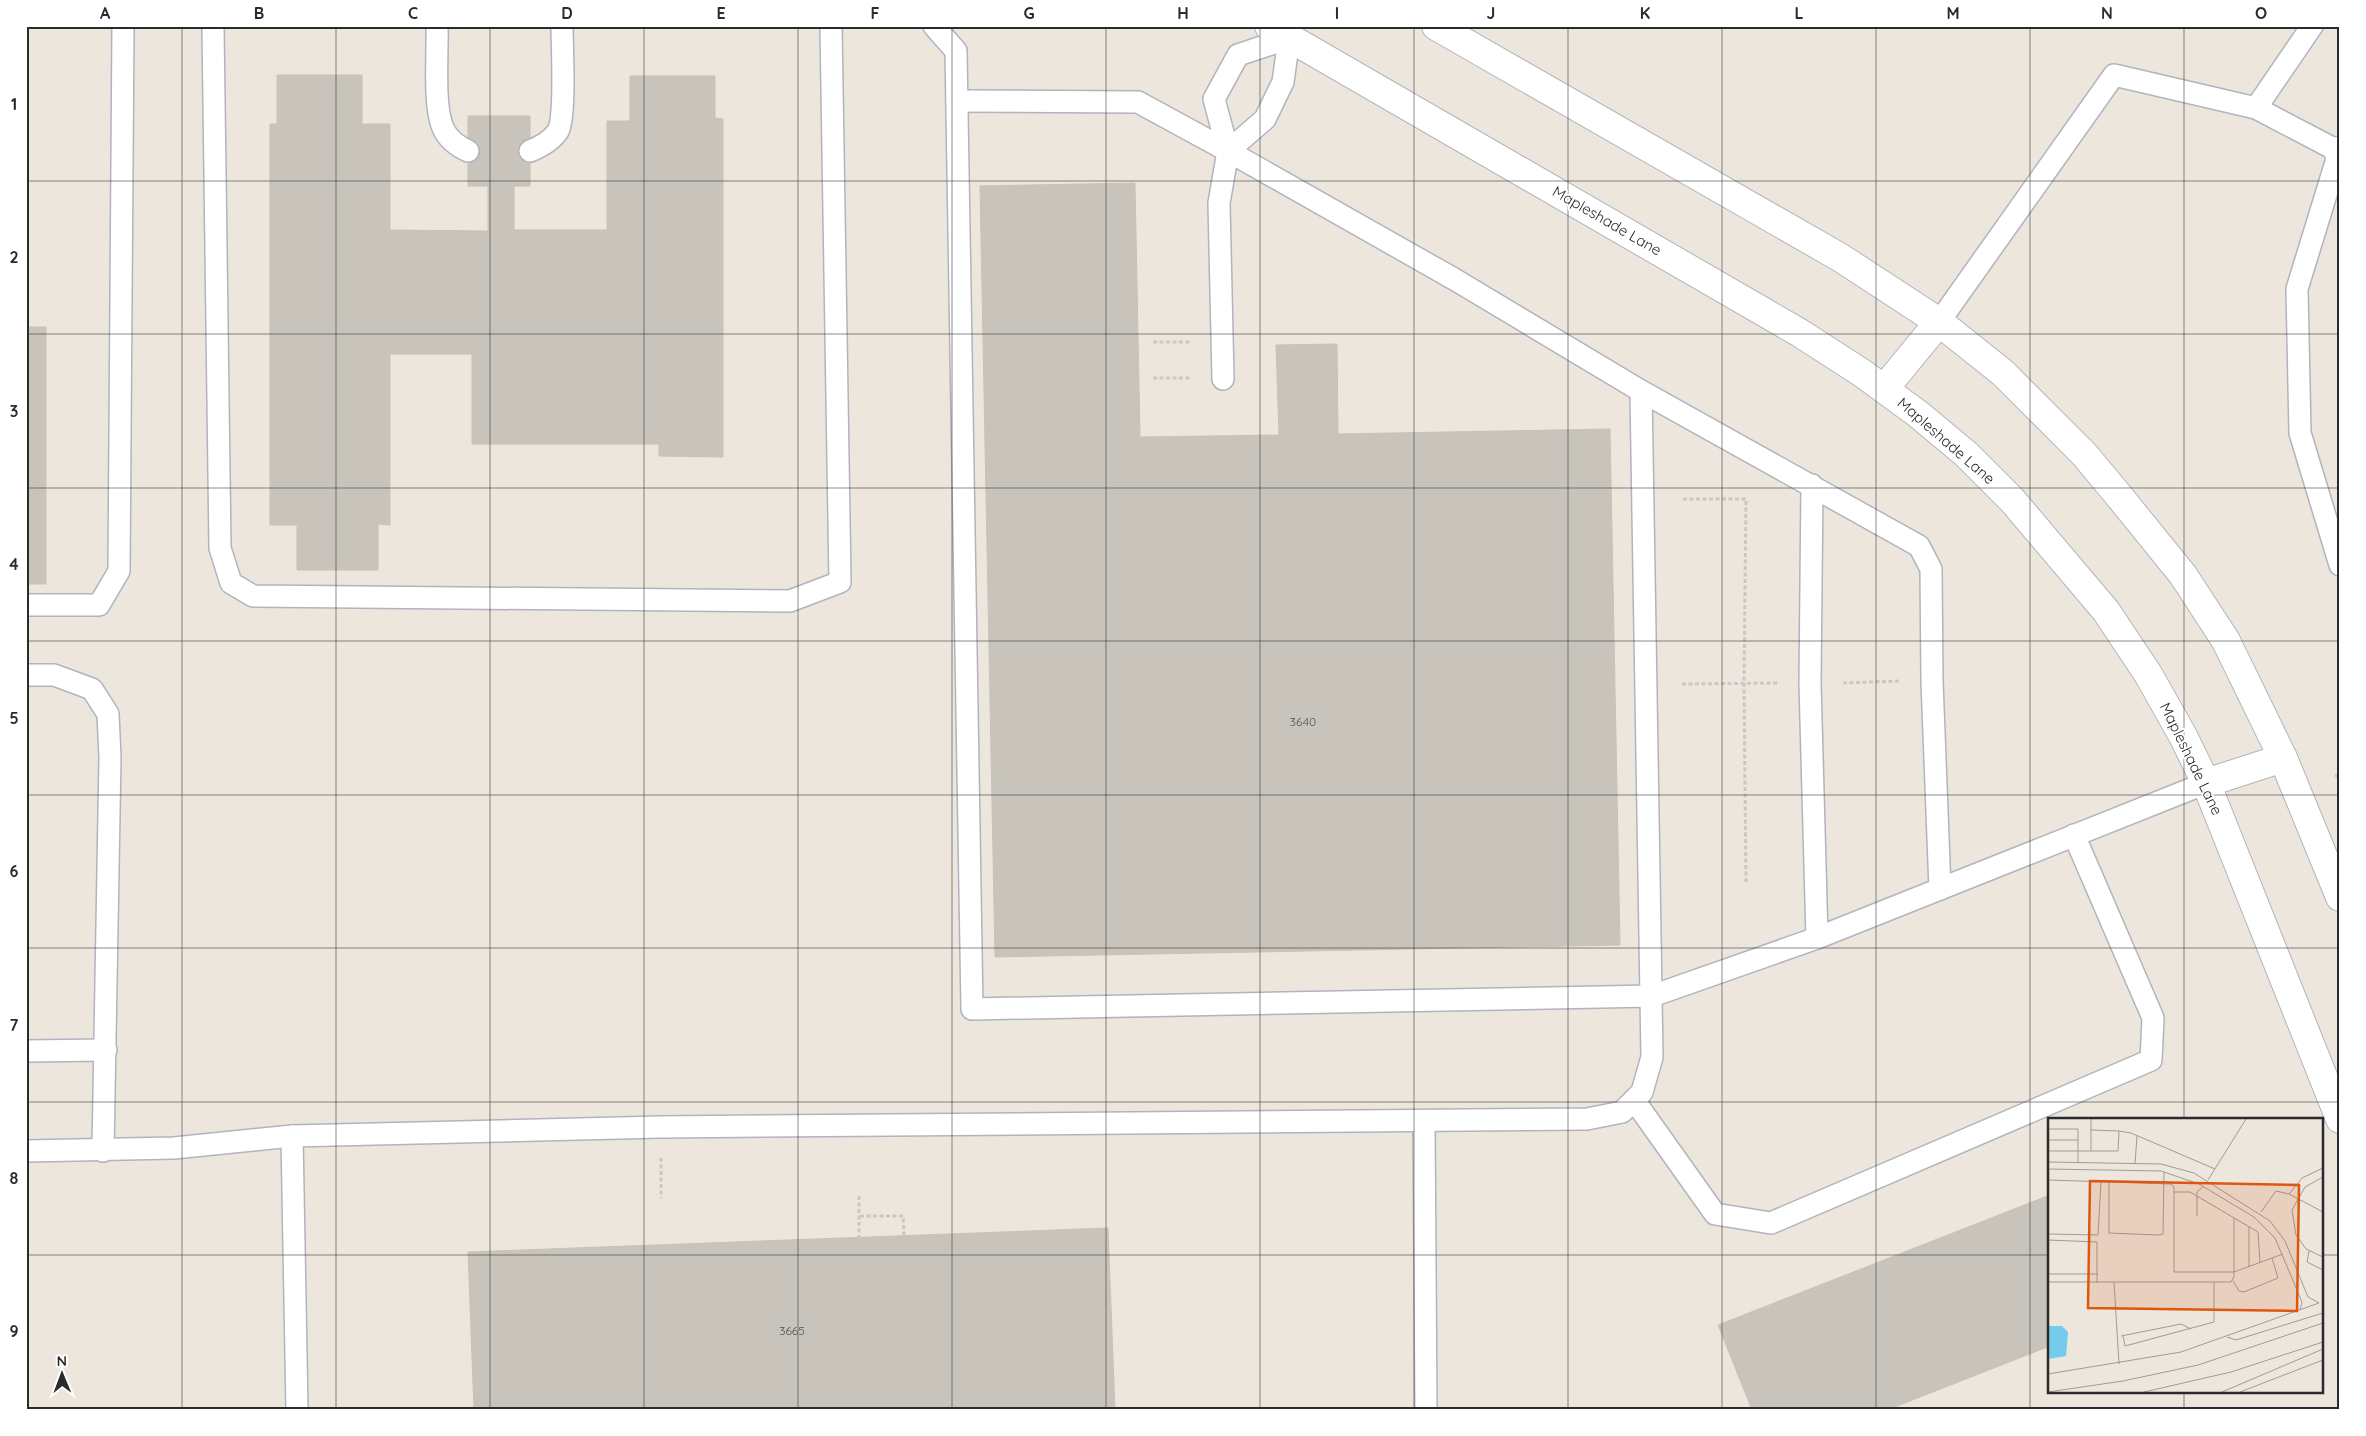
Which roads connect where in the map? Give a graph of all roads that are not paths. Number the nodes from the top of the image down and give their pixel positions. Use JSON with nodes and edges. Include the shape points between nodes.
{"nodes":[{"id":1,"x":123,"y":26,"type":"edge"},
{"id":2,"x":213,"y":26,"type":"edge"},
{"id":3,"x":438,"y":26,"type":"edge"},
{"id":4,"x":562,"y":26,"type":"edge"},
{"id":5,"x":831,"y":26,"type":"edge"},
{"id":6,"x":934,"y":26,"type":"edge"},
{"id":7,"x":1436,"y":26,"type":"edge"},
{"id":8,"x":2312,"y":26,"type":"edge"},
{"id":9,"x":1285,"y":30,"type":"edge"},
{"id":10,"x":956,"y":101,"type":"junction"},
{"id":11,"x":2256,"y":108,"type":"junction"},
{"id":12,"x":2339,"y":150,"type":"edge"},
{"id":13,"x":468,"y":151,"type":"dead end"},
{"id":14,"x":530,"y":151,"type":"dead end"},
{"id":15,"x":1228,"y":151,"type":"junction"},
{"id":16,"x":1939,"y":322,"type":"junction"},
{"id":17,"x":1223,"y":379,"type":"dead end"},
{"id":18,"x":1884,"y":389,"type":"junction"},
{"id":19,"x":1641,"y":391,"type":"junction"},
{"id":20,"x":1812,"y":484,"type":"junction"},
{"id":21,"x":2340,"y":565,"type":"edge"},
{"id":22,"x":26,"y":605,"type":"edge"},
{"id":23,"x":26,"y":675,"type":"edge"},
{"id":24,"x":2283,"y":758,"type":"junction"},
{"id":25,"x":2206,"y":783,"type":"junction"},
{"id":26,"x":2074,"y":835,"type":"junction"},
{"id":27,"x":1940,"y":889,"type":"junction"},
{"id":28,"x":2340,"y":896,"type":"edge"},
{"id":29,"x":1816,"y":938,"type":"junction"},
{"id":30,"x":1652,"y":996,"type":"junction"},
{"id":31,"x":106,"y":1050,"type":"junction"},
{"id":32,"x":26,"y":1051,"type":"edge"},
{"id":33,"x":1634,"y":1100,"type":"junction"},
{"id":34,"x":2340,"y":1119,"type":"edge"},
{"id":35,"x":1424,"y":1121,"type":"junction"},
{"id":36,"x":292,"y":1136,"type":"junction"},
{"id":37,"x":26,"y":1151,"type":"edge"},
{"id":38,"x":103,"y":1151,"type":"junction"},
{"id":39,"x":297,"y":1410,"type":"edge"},
{"id":40,"x":1426,"y":1410,"type":"edge"}],
"edges":[{"from":1,"to":22,"type":"lane","via":[[119,571],[99,605]]},
{"from":2,"to":5,"type":"lane","via":[[220,548],[231,583],[252,596],[790,601],[840,582]]},
{"from":3,"to":13,"type":"lane","via":[[438,108],[443,128],[454,144]]},
{"from":4,"to":14,"type":"lane","via":[[558,130],[543,145]]},
{"from":6,"to":10,"type":"lane","via":[[956,51]]},
{"from":7,"to":16,"type":"main road","via":[[1841,258]]},
{"from":8,"to":11,"type":"lane"},
{"from":9,"to":15,"type":"lane","via":[[1283,82],[1265,119]]},
{"from":9,"to":15,"type":"lane","via":[[1238,55],[1214,99]]},
{"from":9,"to":18,"type":"main road","name":"Mapleshade Lane","via":[[1800,333]]},
{"from":10,"to":15,"type":"lane","via":[[1138,102]]},
{"from":10,"to":30,"type":"lane","via":[[972,1009]]},
{"from":11,"to":12,"type":"lane"},
{"from":11,"to":16,"type":"lane","via":[[2114,75]]},
{"from":12,"to":21,"type":"lane","via":[[2297,290],[2300,433]]},
{"from":15,"to":17,"type":"lane","via":[[1219,203]]},
{"from":15,"to":19,"type":"lane","via":[[1454,279]]},
{"from":16,"to":18,"type":"main road"},
{"from":16,"to":24,"type":"main road","via":[[2003,373],[2084,454],[2183,575],[2226,641]]},
{"from":18,"to":25,"type":"main road","name":"Mapleshade Lane","via":[[1966,454],[2012,500],[2106,611],[2148,674]]},
{"from":19,"to":20,"type":"lane"},
{"from":19,"to":30,"type":"lane"},
{"from":20,"to":27,"type":"lane","via":[[1919,546],[1931,570]]},
{"from":20,"to":29,"type":"lane","via":[[1810,683]]},
{"from":23,"to":31,"type":"lane","via":[[54,675],[92,689],[108,714]]},
{"from":24,"to":25,"type":"main road"},
{"from":24,"to":28,"type":"main road"},
{"from":25,"to":26,"type":"lane"},
{"from":25,"to":34,"type":"main road","name":"Mapleshade Lane"},
{"from":26,"to":27,"type":"lane"},
{"from":26,"to":33,"type":"lane","via":[[2153,1018],[2150,1060],[1772,1223],[1715,1214]]},
{"from":27,"to":29,"type":"lane"},
{"from":29,"to":30,"type":"lane"},
{"from":30,"to":33,"type":"lane","via":[[1652,1057],[1642,1092]]},
{"from":31,"to":32,"type":"lane"},
{"from":31,"to":38,"type":"lane"},
{"from":33,"to":35,"type":"lane","via":[[1622,1112],[1587,1119]]},
{"from":35,"to":36,"type":"lane","via":[[660,1127]]},
{"from":35,"to":40,"type":"lane"},
{"from":36,"to":38,"type":"lane","via":[[174,1148]]},
{"from":36,"to":39,"type":"lane"},
{"from":37,"to":38,"type":"lane"}]}
